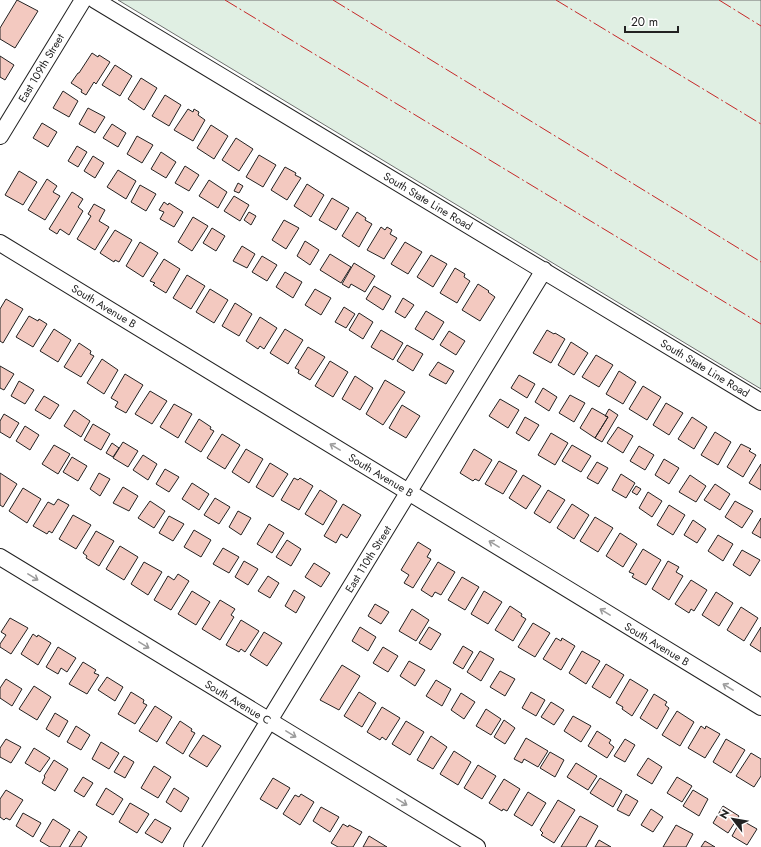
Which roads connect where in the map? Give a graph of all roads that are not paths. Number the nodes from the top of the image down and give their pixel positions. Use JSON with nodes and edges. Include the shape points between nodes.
{"nodes":[{"id":1,"x":83,"y":0,"type":"edge"},
{"id":2,"x":95,"y":0,"type":"edge"},
{"id":3,"x":0,"y":136,"type":"edge"},
{"id":4,"x":0,"y":243,"type":"edge"},
{"id":5,"x":544,"y":270,"type":"junction"},
{"id":6,"x":761,"y":402,"type":"edge"},
{"id":7,"x":409,"y":492,"type":"junction"},
{"id":8,"x":0,"y":557,"type":"edge"},
{"id":9,"x":761,"y":707,"type":"edge"},
{"id":10,"x":269,"y":720,"type":"junction"},
{"id":11,"x":192,"y":847,"type":"edge"},
{"id":12,"x":477,"y":847,"type":"edge"}],
"edges":[{"from":1,"to":3,"type":"street","name":"East 109th Street"},
{"from":2,"to":5,"type":"street","name":"South State Line Road"},
{"from":7,"to":4,"type":"street","name":"South Avenue B","one_way":true},
{"from":5,"to":6,"type":"street","name":"South State Line Road"},
{"from":5,"to":7,"type":"street","name":"East 110th Street"},
{"from":9,"to":7,"type":"street","name":"South Avenue B","one_way":true},
{"from":7,"to":10,"type":"street","name":"East 110th Street"},
{"from":8,"to":10,"type":"street","name":"South Avenue C","one_way":true},
{"from":10,"to":11,"type":"street","name":"East 110th Street"},
{"from":10,"to":12,"type":"street","name":"South Avenue C","one_way":true}]}
